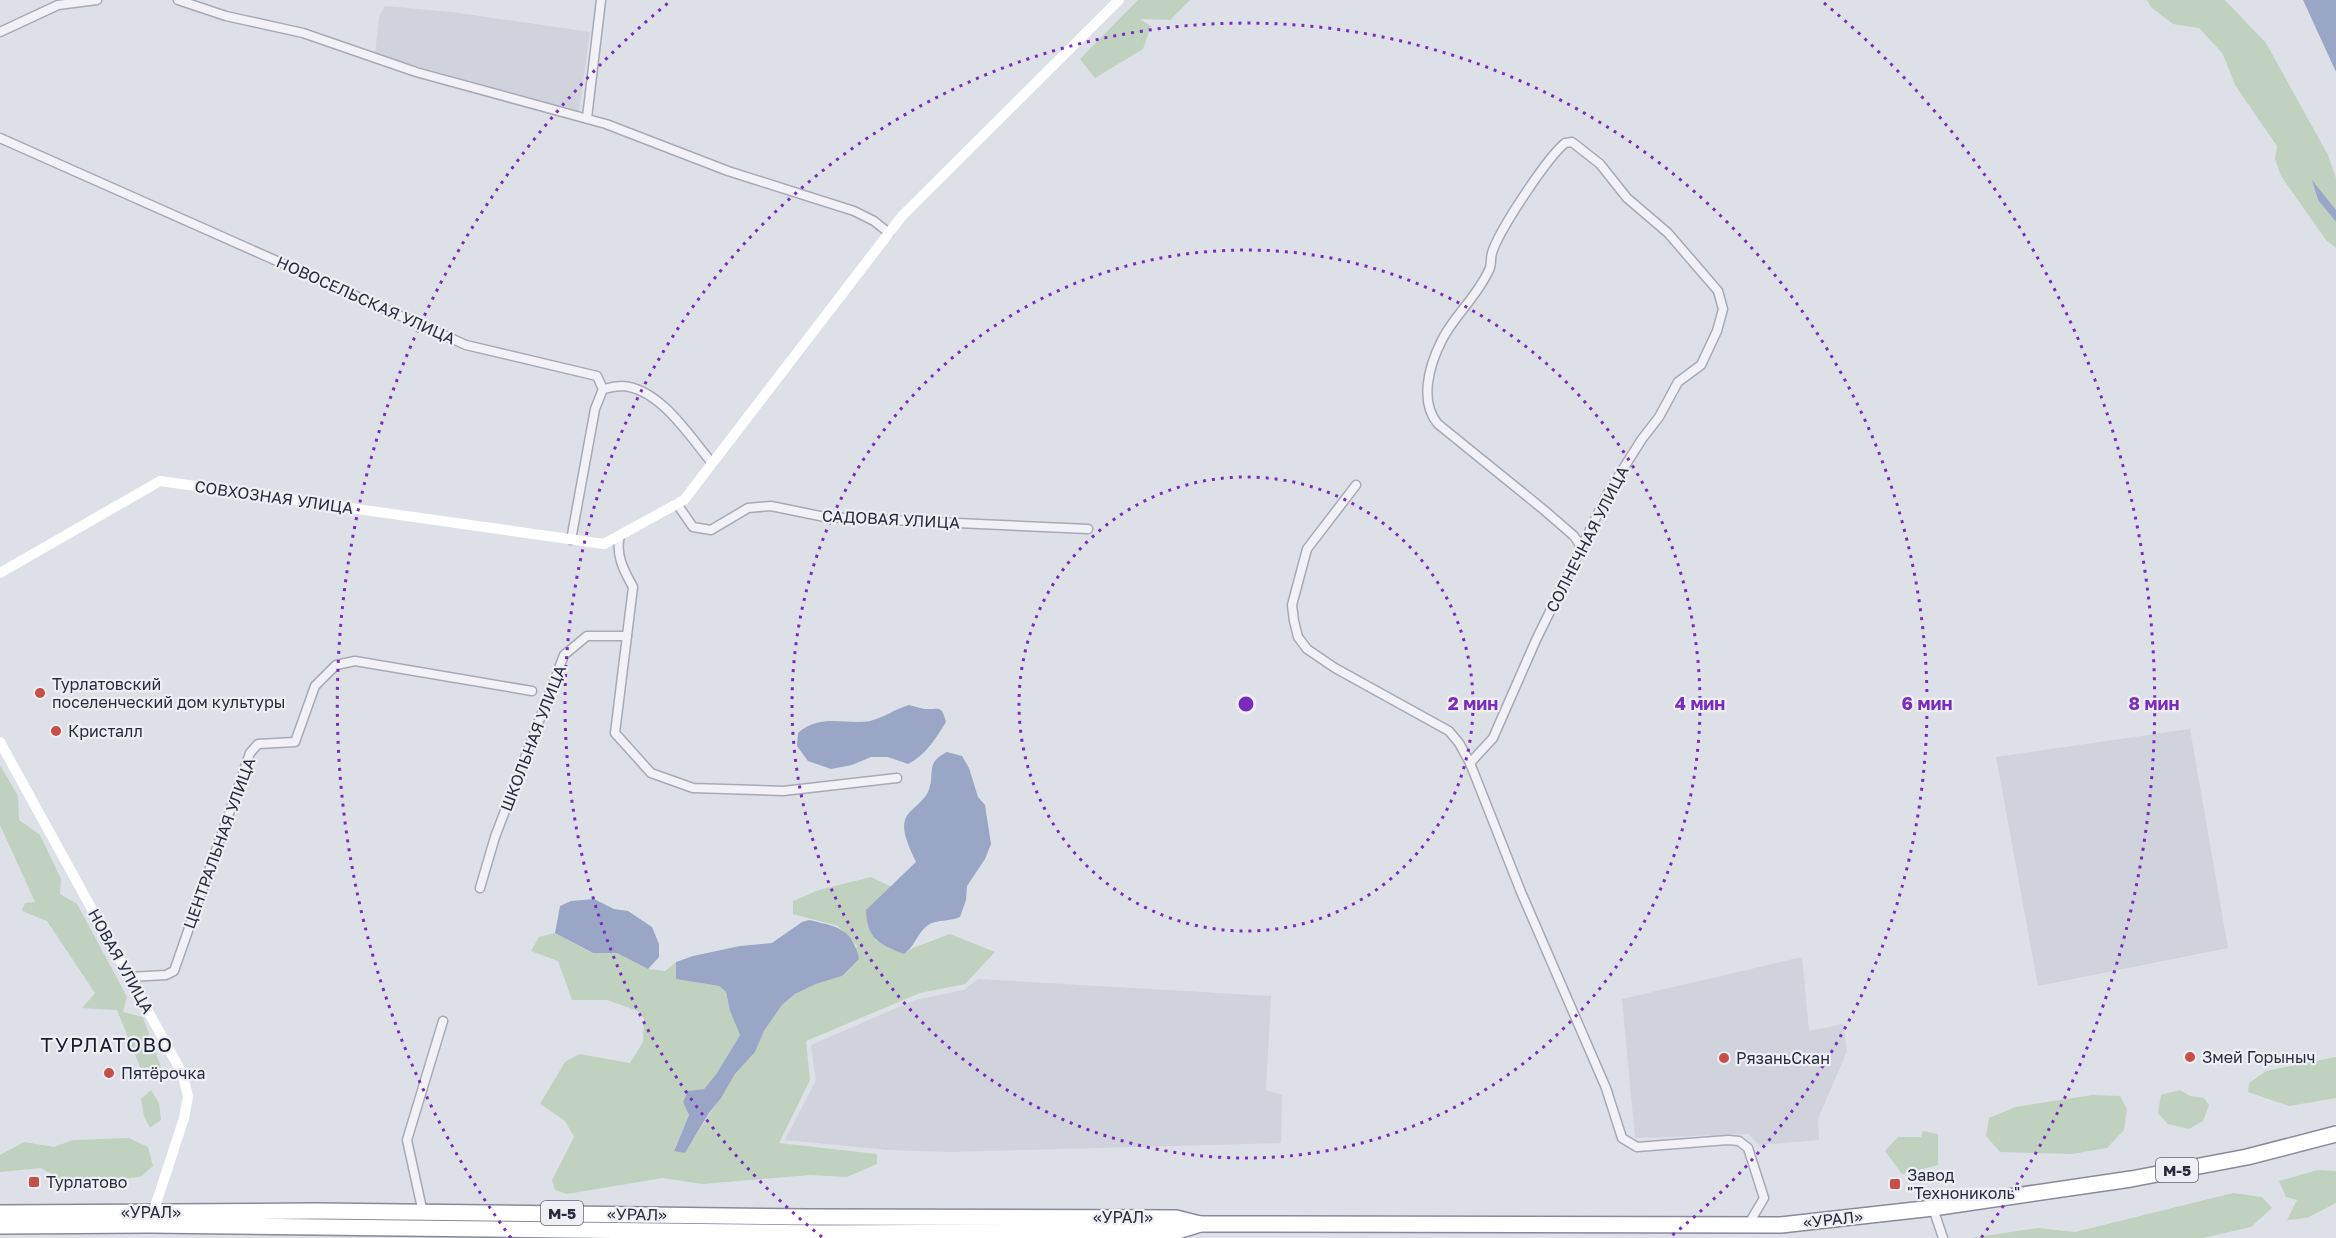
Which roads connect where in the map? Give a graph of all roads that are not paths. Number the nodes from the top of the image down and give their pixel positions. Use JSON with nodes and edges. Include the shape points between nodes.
{"nodes":[{"id":1,"x":97,"y":0,"type":"edge"},
{"id":2,"x":178,"y":0,"type":"edge"},
{"id":3,"x":601,"y":0,"type":"edge"},
{"id":4,"x":1119,"y":0,"type":"edge"},
{"id":5,"x":0,"y":32,"type":"edge"},
{"id":6,"x":586,"y":118,"type":"junction"},
{"id":7,"x":0,"y":138,"type":"edge"},
{"id":8,"x":889,"y":233,"type":"junction"},
{"id":9,"x":603,"y":389,"type":"junction"},
{"id":10,"x":712,"y":463,"type":"junction"},
{"id":11,"x":1356,"y":485,"type":"dead end"},
{"id":12,"x":677,"y":504,"type":"junction"},
{"id":13,"x":1088,"y":529,"type":"dead end"},
{"id":14,"x":620,"y":536,"type":"junction"},
{"id":15,"x":571,"y":540,"type":"junction"},
{"id":16,"x":1582,"y":548,"type":"junction"},
{"id":17,"x":0,"y":573,"type":"edge"},
{"id":18,"x":627,"y":636,"type":"junction"},
{"id":19,"x":532,"y":691,"type":"dead end"},
{"id":20,"x":0,"y":742,"type":"edge"},
{"id":21,"x":1470,"y":763,"type":"junction"},
{"id":22,"x":897,"y":778,"type":"dead end"},
{"id":23,"x":480,"y":888,"type":"dead end"},
{"id":24,"x":129,"y":976,"type":"junction"},
{"id":25,"x":443,"y":1021,"type":"dead end"},
{"id":26,"x":2336,"y":1134,"type":"edge"},
{"id":27,"x":160,"y":1190,"type":"junction"},
{"id":28,"x":1933,"y":1208,"type":"junction"},
{"id":29,"x":180,"y":1212,"type":"junction"},
{"id":30,"x":0,"y":1213,"type":"edge"},
{"id":31,"x":423,"y":1213,"type":"junction"},
{"id":32,"x":1200,"y":1224,"type":"junction"},
{"id":33,"x":149,"y":1225,"type":"edge"},
{"id":34,"x":1748,"y":1225,"type":"junction"},
{"id":35,"x":0,"y":1226,"type":"edge"},
{"id":36,"x":377,"y":1233,"type":"edge"},
{"id":37,"x":848,"y":1235,"type":"edge"},
{"id":38,"x":905,"y":1236,"type":"edge"},
{"id":39,"x":1943,"y":1238,"type":"edge"}],
"edges":[{"from":1,"to":5,"type":"street","via":[[58,5]]},
{"from":2,"to":6,"type":"street","via":[[226,16],[303,33],[416,72]]},
{"from":3,"to":6,"type":"street"},
{"from":4,"to":8,"type":"street","name":"СОВХОЗНАЯ УЛИЦА"},
{"from":6,"to":8,"type":"street","via":[[728,171],[854,211],[874,220]]},
{"from":7,"to":9,"type":"street","name":"НОВОСЕЛЬСКАЯ УЛИЦА","via":[[466,345],[597,376]]},
{"from":8,"to":10,"type":"street","name":"СОВХОЗНАЯ УЛИЦА"},
{"from":9,"to":10,"type":"street","via":[[622,386],[663,404]]},
{"from":9,"to":15,"type":"street","via":[[595,409]]},
{"from":10,"to":12,"type":"street","name":"СОВХОЗНАЯ УЛИЦА"},
{"from":11,"to":21,"type":"street","via":[[1307,549],[1292,605],[1298,637],[1307,649],[1335,668],[1449,731]]},
{"from":12,"to":13,"type":"street","name":"САДОВАЯ УЛИЦА","via":[[693,527],[711,530],[748,508],[771,506],[825,517]]},
{"from":12,"to":14,"type":"street","name":"СОВХОЗНАЯ УЛИЦА"},
{"from":14,"to":15,"type":"street","name":"СОВХОЗНАЯ УЛИЦА","via":[[604,544]]},
{"from":14,"to":18,"type":"street","via":[[622,569],[633,587]]},
{"from":15,"to":17,"type":"street","name":"СОВХОЗНАЯ УЛИЦА","via":[[160,481]]},
{"from":16,"to":16,"type":"street","name":"СОЛНЕЧНАЯ УЛИЦА","via":[[1609,491],[1678,382],[1701,365],[1723,309],[1718,291],[1668,233],[1628,198],[1600,164],[1572,142],[1565,143],[1553,156],[1504,228],[1492,254],[1491,268],[1441,341],[1428,378],[1428,406],[1438,424],[1574,537]]},
{"from":16,"to":21,"type":"street","name":"СОЛНЕЧНАЯ УЛИЦА","via":[[1493,738]]},
{"from":18,"to":22,"type":"street","via":[[615,733],[651,773],[693,788],[783,791]]},
{"from":18,"to":23,"type":"street","name":"ШКОЛЬНАЯ УЛИЦА","via":[[587,636],[564,656],[495,837]]},
{"from":19,"to":24,"type":"street","name":"ЦЕНТРАЛЬНАЯ УЛИЦА","via":[[355,661],[336,665],[315,686],[295,742],[258,744],[250,753],[174,970],[166,975]]},
{"from":20,"to":24,"type":"street","name":"НОВАЯ УЛИЦА"},
{"from":21,"to":34,"type":"street","via":[[1521,892],[1586,1038],[1622,1138],[1637,1147],[1739,1141],[1748,1148],[1764,1198]]},
{"from":24,"to":27,"type":"street","name":"НОВАЯ УЛИЦА","via":[[182,1073],[188,1096]]},
{"from":25,"to":31,"type":"street","via":[[407,1140]]},
{"from":26,"to":28,"type":"highway","name":"«УРАЛ»","number":"М-5","via":[[2247,1157],[2131,1179]]},
{"from":27,"to":29,"type":"street","via":[[169,1206]]},
{"from":27,"to":33,"type":"street","name":"НОВАЯ УЛИЦА"},
{"from":28,"to":34,"type":"highway","name":"«УРАЛ»","number":"М-5","via":[[1781,1225]]},
{"from":28,"to":39,"type":"street"},
{"from":29,"to":31,"type":"highway","name":"«УРАЛ»","number":"М-5"},
{"from":29,"to":33,"type":"highway","name":"«УРАЛ»","number":"М-5"},
{"from":30,"to":33,"type":"highway","name":"«УРАЛ»","number":"М-5"},
{"from":31,"to":32,"type":"highway","name":"«УРАЛ»","number":"М-5","via":[[1176,1218]]},
{"from":32,"to":34,"type":"highway","name":"«УРАЛ»","number":"М-5"},
{"from":32,"to":38,"type":"highway","name":"«УРАЛ»","number":"М-5","via":[[1178,1231]]},
{"from":33,"to":35,"type":"highway","name":"«УРАЛ»","number":"М-5"},
{"from":33,"to":36,"type":"highway","name":"«УРАЛ»","number":"М-5"},
{"from":36,"to":37,"type":"highway","name":"«УРАЛ»","number":"М-5"},
{"from":37,"to":38,"type":"highway","name":"«УРАЛ»","number":"М-5"}]}
